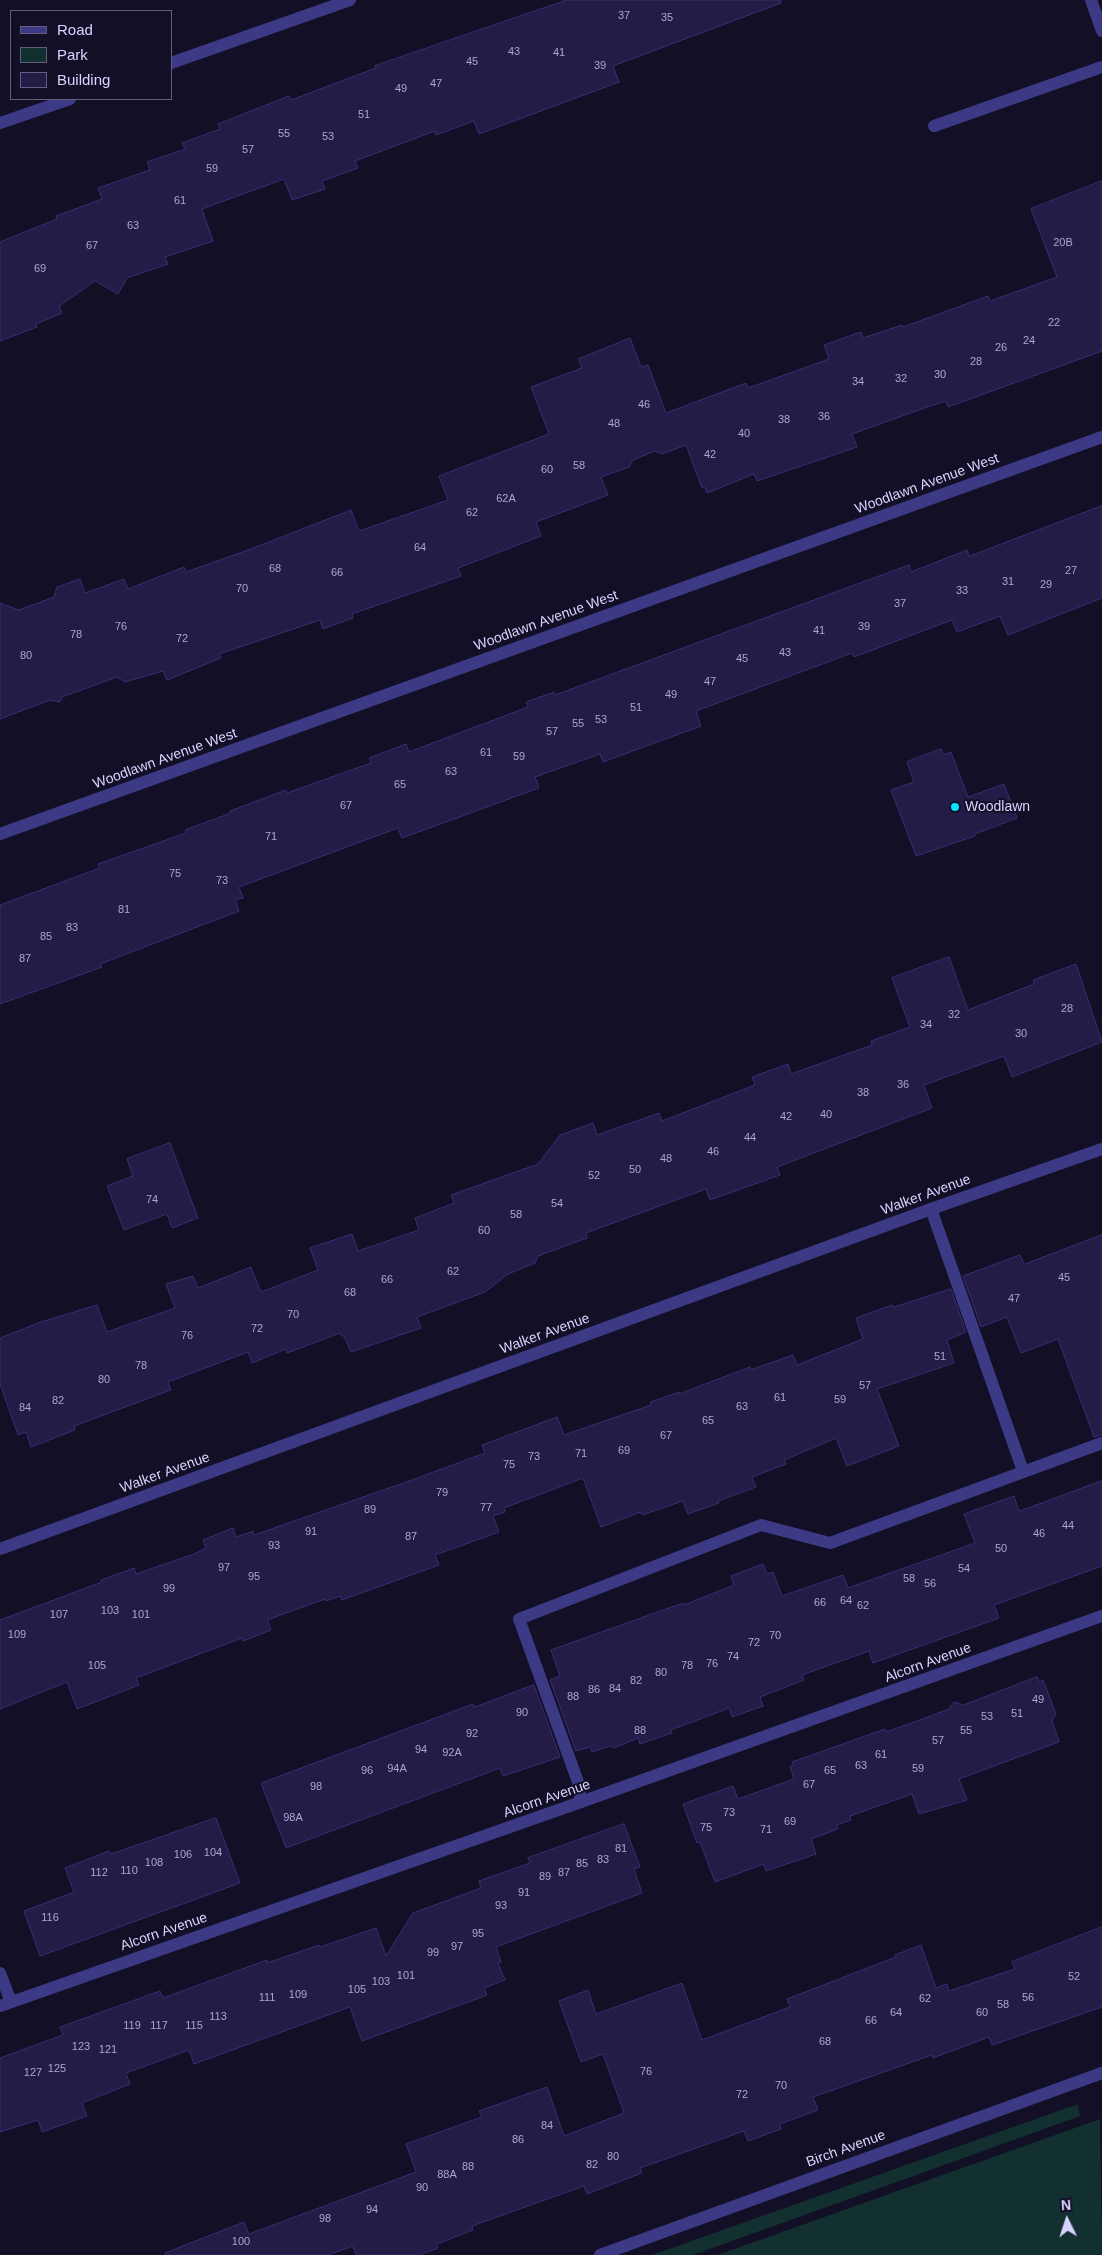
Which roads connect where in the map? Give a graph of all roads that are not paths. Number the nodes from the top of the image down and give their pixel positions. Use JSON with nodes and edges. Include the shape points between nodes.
{"nodes":[{"id":1,"x":350,"y":0,"type":"edge"},
{"id":2,"x":1090,"y":0,"type":"edge"},
{"id":3,"x":1102,"y":31,"type":"edge"},
{"id":4,"x":172,"y":63,"type":"edge"},
{"id":5,"x":1102,"y":67,"type":"edge"},
{"id":6,"x":67,"y":100,"type":"edge"},
{"id":7,"x":0,"y":123,"type":"edge"},
{"id":8,"x":934,"y":126,"type":"dead end"},
{"id":9,"x":1102,"y":437,"type":"edge"},
{"id":10,"x":0,"y":834,"type":"edge"},
{"id":11,"x":1102,"y":1149,"type":"edge"},
{"id":12,"x":930,"y":1209,"type":"junction"},
{"id":13,"x":1102,"y":1443,"type":"edge"},
{"id":14,"x":1023,"y":1471,"type":"junction"},
{"id":15,"x":0,"y":1549,"type":"edge"},
{"id":16,"x":1102,"y":1616,"type":"edge"},
{"id":17,"x":581,"y":1802,"type":"junction"},
{"id":18,"x":0,"y":1972,"type":"edge"},
{"id":19,"x":6,"y":2004,"type":"edge"},
{"id":20,"x":1102,"y":2073,"type":"edge"},
{"id":21,"x":600,"y":2255,"type":"edge"}],
"edges":[{"from":1,"to":4,"type":"street"},
{"from":2,"to":3,"type":"street"},
{"from":5,"to":8,"type":"street"},
{"from":6,"to":7,"type":"street"},
{"from":9,"to":10,"type":"street","name":"Woodlawn Avenue West"},
{"from":11,"to":12,"type":"street","name":"Walker Avenue"},
{"from":12,"to":14,"type":"street"},
{"from":12,"to":15,"type":"street","name":"Walker Avenue"},
{"from":13,"to":14,"type":"street"},
{"from":14,"to":17,"type":"street","via":[[830,1543],[761,1525],[518,1619],[578,1782]]},
{"from":16,"to":17,"type":"street","name":"Alcorn Avenue"},
{"from":17,"to":19,"type":"street","name":"Alcorn Avenue"},
{"from":18,"to":19,"type":"street"},
{"from":20,"to":21,"type":"street","name":"Birch Avenue"}]}
